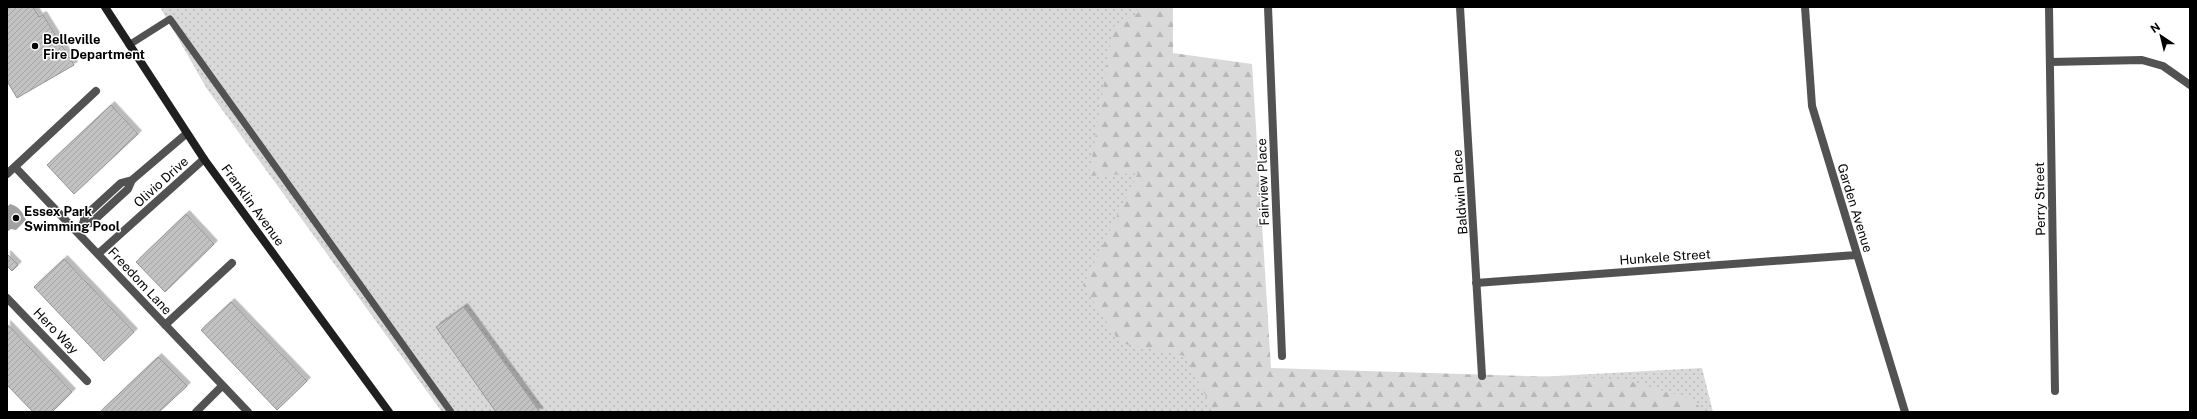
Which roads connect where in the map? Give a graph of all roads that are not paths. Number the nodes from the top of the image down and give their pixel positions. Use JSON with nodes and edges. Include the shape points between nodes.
{"nodes":[{"id":1,"x":105,"y":7,"type":"edge"},
{"id":2,"x":1268,"y":7,"type":"edge"},
{"id":3,"x":1460,"y":7,"type":"edge"},
{"id":4,"x":1805,"y":7,"type":"edge"},
{"id":5,"x":2049,"y":7,"type":"edge"},
{"id":6,"x":129,"y":45,"type":"junction"},
{"id":7,"x":2050,"y":62,"type":"junction"},
{"id":8,"x":2190,"y":85,"type":"edge"},
{"id":9,"x":96,"y":91,"type":"dead end"},
{"id":10,"x":186,"y":134,"type":"junction"},
{"id":11,"x":204,"y":159,"type":"junction"},
{"id":12,"x":15,"y":167,"type":"junction"},
{"id":13,"x":7,"y":174,"type":"edge"},
{"id":14,"x":76,"y":231,"type":"junction"},
{"id":15,"x":98,"y":254,"type":"junction"},
{"id":16,"x":1856,"y":255,"type":"junction"},
{"id":17,"x":232,"y":263,"type":"dead end"},
{"id":18,"x":1476,"y":282,"type":"junction"},
{"id":19,"x":7,"y":298,"type":"edge"},
{"id":20,"x":165,"y":325,"type":"junction"},
{"id":21,"x":1282,"y":356,"type":"dead end"},
{"id":22,"x":1482,"y":376,"type":"dead end"},
{"id":23,"x":87,"y":381,"type":"dead end"},
{"id":24,"x":222,"y":386,"type":"junction"},
{"id":25,"x":2055,"y":392,"type":"dead end"},
{"id":26,"x":196,"y":412,"type":"edge"},
{"id":27,"x":248,"y":412,"type":"edge"},
{"id":28,"x":389,"y":412,"type":"edge"},
{"id":29,"x":451,"y":412,"type":"edge"},
{"id":30,"x":1905,"y":412,"type":"edge"}],
"edges":[{"from":1,"to":6,"type":"main road","name":"Franklin Avenue"},
{"from":2,"to":21,"type":"street","name":"Fairview Place"},
{"from":3,"to":18,"type":"street","name":"Baldwin Place","via":[[1476,246]]},
{"from":4,"to":16,"type":"street","name":"Garden Avenue","via":[[1812,106]]},
{"from":5,"to":7,"type":"street","name":"Perry Street"},
{"from":6,"to":10,"type":"main road","name":"Franklin Avenue"},
{"from":6,"to":29,"type":"lane","via":[[170,19]]},
{"from":7,"to":8,"type":"street","via":[[2142,60],[2163,66]]},
{"from":7,"to":25,"type":"street","name":"Perry Street"},
{"from":9,"to":12,"type":"street"},
{"from":10,"to":11,"type":"main road","name":"Franklin Avenue"},
{"from":10,"to":14,"type":"street","name":"Olivio Drive","via":[[132,180],[128,189],[91,223],[83,224]]},
{"from":11,"to":15,"type":"street","name":"Olivio Drive"},
{"from":11,"to":28,"type":"main road","name":"Franklin Avenue"},
{"from":12,"to":13,"type":"street"},
{"from":12,"to":14,"type":"street","name":"Freedom Lane"},
{"from":14,"to":15,"type":"street","name":"Freedom Lane"},
{"from":15,"to":20,"type":"street","name":"Freedom Lane"},
{"from":16,"to":18,"type":"street","name":"Hunkele Street"},
{"from":16,"to":30,"type":"street","name":"Garden Avenue"},
{"from":17,"to":20,"type":"street"},
{"from":18,"to":22,"type":"street","name":"Baldwin Place"},
{"from":19,"to":23,"type":"street","name":"Hero Way"},
{"from":20,"to":24,"type":"street","name":"Freedom Lane"},
{"from":24,"to":26,"type":"street"},
{"from":24,"to":27,"type":"street","name":"Freedom Lane"}]}
